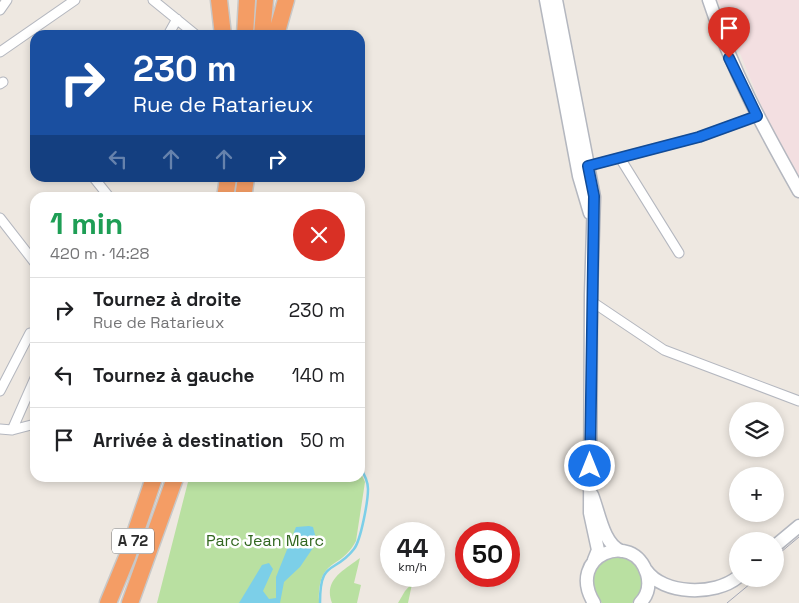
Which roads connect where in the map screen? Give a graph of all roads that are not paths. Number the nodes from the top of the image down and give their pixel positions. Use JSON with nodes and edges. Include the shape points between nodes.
{"nodes":[{"id":1,"x":75,"y":0,"type":"edge"},
{"id":2,"x":153,"y":0,"type":"edge"},
{"id":3,"x":219,"y":0,"type":"edge"},
{"id":4,"x":248,"y":0,"type":"edge"},
{"id":5,"x":265,"y":0,"type":"edge"},
{"id":6,"x":286,"y":0,"type":"edge"},
{"id":7,"x":542,"y":0,"type":"edge"},
{"id":8,"x":546,"y":0,"type":"edge"},
{"id":9,"x":556,"y":0,"type":"edge"},
{"id":10,"x":709,"y":0,"type":"edge"},
{"id":11,"x":177,"y":19,"type":"junction"},
{"id":12,"x":32,"y":30,"type":"edge"},
{"id":13,"x":171,"y":30,"type":"edge"},
{"id":14,"x":190,"y":30,"type":"edge"},
{"id":15,"x":222,"y":30,"type":"edge"},
{"id":16,"x":245,"y":30,"type":"edge"},
{"id":17,"x":262,"y":30,"type":"edge"},
{"id":18,"x":277,"y":30,"type":"edge"},
{"id":19,"x":30,"y":31,"type":"edge"},
{"id":20,"x":554,"y":43,"type":"junction"},
{"id":21,"x":0,"y":52,"type":"edge"},
{"id":22,"x":757,"y":116,"type":"junction"},
{"id":23,"x":620,"y":158,"type":"junction"},
{"id":24,"x":588,"y":166,"type":"junction"},
{"id":25,"x":97,"y":182,"type":"edge"},
{"id":26,"x":799,"y":191,"type":"edge"},
{"id":27,"x":105,"y":192,"type":"edge"},
{"id":28,"x":0,"y":218,"type":"edge"},
{"id":29,"x":593,"y":225,"type":"junction"},
{"id":30,"x":679,"y":253,"type":"dead end"},
{"id":31,"x":30,"y":257,"type":"edge"},
{"id":32,"x":591,"y":301,"type":"junction"},
{"id":33,"x":30,"y":333,"type":"edge"},
{"id":34,"x":30,"y":389,"type":"edge"},
{"id":35,"x":0,"y":391,"type":"edge"},
{"id":36,"x":799,"y":401,"type":"edge"},
{"id":37,"x":30,"y":425,"type":"edge"},
{"id":38,"x":0,"y":429,"type":"edge"},
{"id":39,"x":12,"y":430,"type":"junction"},
{"id":40,"x":153,"y":482,"type":"edge"},
{"id":41,"x":174,"y":482,"type":"edge"},
{"id":42,"x":590,"y":490,"type":"junction"},
{"id":43,"x":799,"y":526,"type":"edge"},
{"id":44,"x":784,"y":538,"type":"edge"},
{"id":45,"x":621,"y":551,"type":"junction"},
{"id":46,"x":594,"y":560,"type":"junction"},
{"id":47,"x":645,"y":569,"type":"junction"},
{"id":48,"x":729,"y":581,"type":"edge"},
{"id":49,"x":678,"y":588,"type":"junction"},
{"id":50,"x":642,"y":601,"type":"edge"},
{"id":51,"x":108,"y":603,"type":"edge"},
{"id":52,"x":130,"y":603,"type":"edge"},
{"id":53,"x":594,"y":603,"type":"edge"}],
"edges":[{"from":1,"to":12,"type":"street"},
{"from":2,"to":11,"type":"street"},
{"from":3,"to":15,"type":"highway"},
{"from":4,"to":16,"type":"highway"},
{"from":5,"to":17,"type":"highway"},
{"from":6,"to":18,"type":"highway"},
{"from":7,"to":20,"type":"main road"},
{"from":8,"to":20,"type":"main road"},
{"from":9,"to":24,"type":"main road"},
{"from":10,"to":22,"type":"main road","via":[[729,58]]},
{"from":11,"to":13,"type":"street"},
{"from":11,"to":14,"type":"street"},
{"from":19,"to":21,"type":"street"},
{"from":20,"to":29,"type":"main road","via":[[579,176]]},
{"from":22,"to":23,"type":"street","via":[[699,137]]},
{"from":22,"to":26,"type":"main road"},
{"from":23,"to":24,"type":"street"},
{"from":23,"to":30,"type":"street"},
{"from":24,"to":29,"type":"main road","via":[[594,196]]},
{"from":25,"to":27,"type":"street"},
{"from":28,"to":31,"type":"street"},
{"from":29,"to":32,"type":"main road"},
{"from":32,"to":36,"type":"street","via":[[664,350]]},
{"from":32,"to":42,"type":"main road"},
{"from":33,"to":35,"type":"street"},
{"from":34,"to":39,"type":"street"},
{"from":37,"to":39,"type":"street"},
{"from":38,"to":39,"type":"street"},
{"from":40,"to":51,"type":"highway","number":"A 72"},
{"from":41,"to":52,"type":"highway","number":"A 72"},
{"from":42,"to":45,"type":"main road","via":[[608,539]]},
{"from":42,"to":46,"type":"main road","via":[[590,513],[598,546]]},
{"from":43,"to":44,"type":"main road"},
{"from":45,"to":46,"type":"main road","via":[[606,552]]},
{"from":45,"to":47,"type":"main road","via":[[635,557]]},
{"from":46,"to":53,"type":"main road","via":[[586,579]]},
{"from":47,"to":49,"type":"main road","via":[[654,580]]},
{"from":47,"to":50,"type":"main road","via":[[648,584]]},
{"from":48,"to":49,"type":"main road","via":[[714,588]]},
{"from":49,"to":50,"type":"main road","via":[[655,592]]}]}
